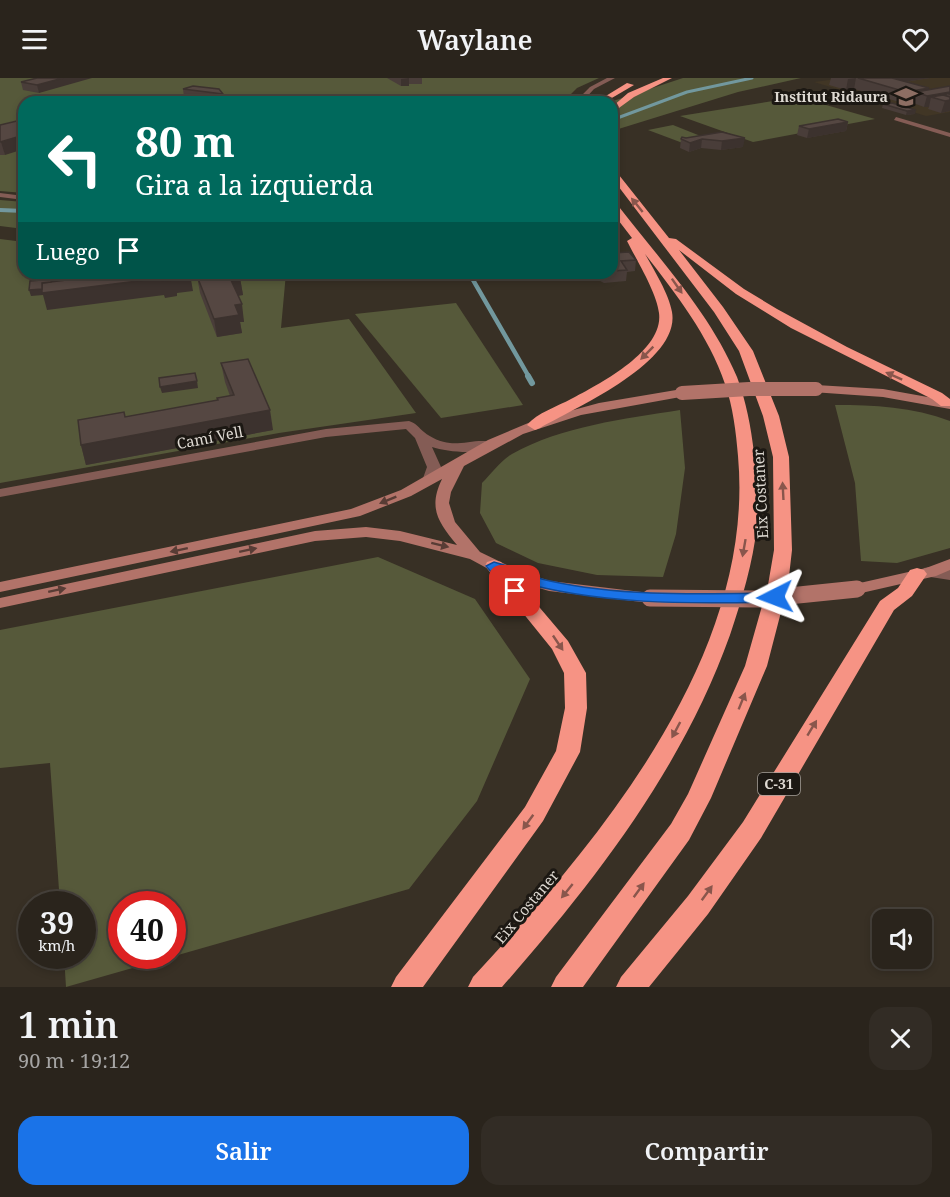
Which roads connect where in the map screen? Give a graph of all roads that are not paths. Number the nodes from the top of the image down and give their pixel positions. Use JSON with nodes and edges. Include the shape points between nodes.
{"nodes":[{"id":1,"x":612,"y":78,"type":"edge"},
{"id":2,"x":669,"y":78,"type":"edge"},
{"id":3,"x":647,"y":81,"type":"edge"},
{"id":4,"x":637,"y":82,"type":"dead end"},
{"id":5,"x":584,"y":96,"type":"edge"},
{"id":6,"x":609,"y":96,"type":"edge"},
{"id":7,"x":618,"y":106,"type":"edge"},
{"id":8,"x":896,"y":119,"type":"dead end"},
{"id":9,"x":950,"y":135,"type":"edge"},
{"id":10,"x":618,"y":180,"type":"edge"},
{"id":11,"x":0,"y":195,"type":"edge"},
{"id":12,"x":18,"y":197,"type":"edge"},
{"id":13,"x":618,"y":213,"type":"edge"},
{"id":14,"x":627,"y":225,"type":"junction"},
{"id":15,"x":659,"y":232,"type":"junction"},
{"id":16,"x":948,"y":404,"type":"edge"},
{"id":17,"x":535,"y":425,"type":"junction"},
{"id":18,"x":421,"y":437,"type":"junction"},
{"id":19,"x":489,"y":445,"type":"junction"},
{"id":20,"x":459,"y":464,"type":"junction"},
{"id":21,"x":429,"y":481,"type":"junction"},
{"id":22,"x":0,"y":493,"type":"edge"},
{"id":23,"x":484,"y":561,"type":"junction"},
{"id":24,"x":950,"y":564,"type":"edge"},
{"id":25,"x":924,"y":573,"type":"junction"},
{"id":26,"x":950,"y":575,"type":"edge"},
{"id":27,"x":0,"y":587,"type":"edge"},
{"id":28,"x":0,"y":603,"type":"edge"},
{"id":29,"x":406,"y":987,"type":"edge"},
{"id":30,"x":483,"y":987,"type":"edge"},
{"id":31,"x":566,"y":987,"type":"edge"},
{"id":32,"x":631,"y":987,"type":"edge"}],
"edges":[{"from":1,"to":5,"type":"street"},
{"from":2,"to":3,"type":"highway"},
{"from":3,"to":7,"type":"highway"},
{"from":4,"to":6,"type":"highway"},
{"from":8,"to":9,"type":"street"},
{"from":15,"to":10,"type":"highway","name":"Eix Costaner","one_way":true},
{"from":11,"to":12,"type":"street"},
{"from":13,"to":14,"type":"highway","name":"Eix Costaner"},
{"from":14,"to":17,"type":"highway","one_way":true,"via":[[666,313],[654,346],[636,365]]},
{"from":14,"to":30,"type":"highway","name":"Eix Costaner","one_way":true,"via":[[696,312],[730,378],[741,416],[749,509],[739,577],[716,648],[675,733],[633,803],[542,922]]},
{"from":16,"to":15,"type":"highway","one_way":true,"via":[[798,327],[733,287]]},
{"from":31,"to":15,"type":"highway","name":"Eix Costaner","one_way":true,"via":[[680,832],[699,798],[756,666],[778,585],[783,550],[781,457],[756,376],[746,351],[719,310]]},
{"from":16,"to":17,"type":"street","bridge":true,"via":[[883,393],[749,388],[682,393],[602,406]]},
{"from":17,"to":19,"type":"street"},
{"from":18,"to":19,"type":"street","name":"Camí Vell","via":[[438,446],[459,450]]},
{"from":18,"to":21,"type":"street","via":[[434,467]]},
{"from":18,"to":22,"type":"street","name":"Camí Vell","via":[[410,425],[326,433]]},
{"from":19,"to":20,"type":"street"},
{"from":20,"to":21,"type":"street"},
{"from":20,"to":23,"type":"street","via":[[447,481],[441,498],[442,512],[450,530]]},
{"from":21,"to":27,"type":"street","one_way":true,"via":[[355,513]]},
{"from":23,"to":25,"type":"street","bridge":true,"via":[[549,585],[650,598],[759,599],[856,589]]},
{"from":28,"to":23,"type":"street","one_way":true,"via":[[315,536],[366,532],[443,546]]},
{"from":23,"to":29,"type":"highway","one_way":true,"via":[[555,638],[575,673],[576,708],[568,752],[534,814]]},
{"from":24,"to":25,"type":"street"},
{"from":25,"to":26,"type":"street"},
{"from":32,"to":25,"type":"highway","number":"C-31","one_way":true,"via":[[698,905],[752,830],[887,606]]}]}
